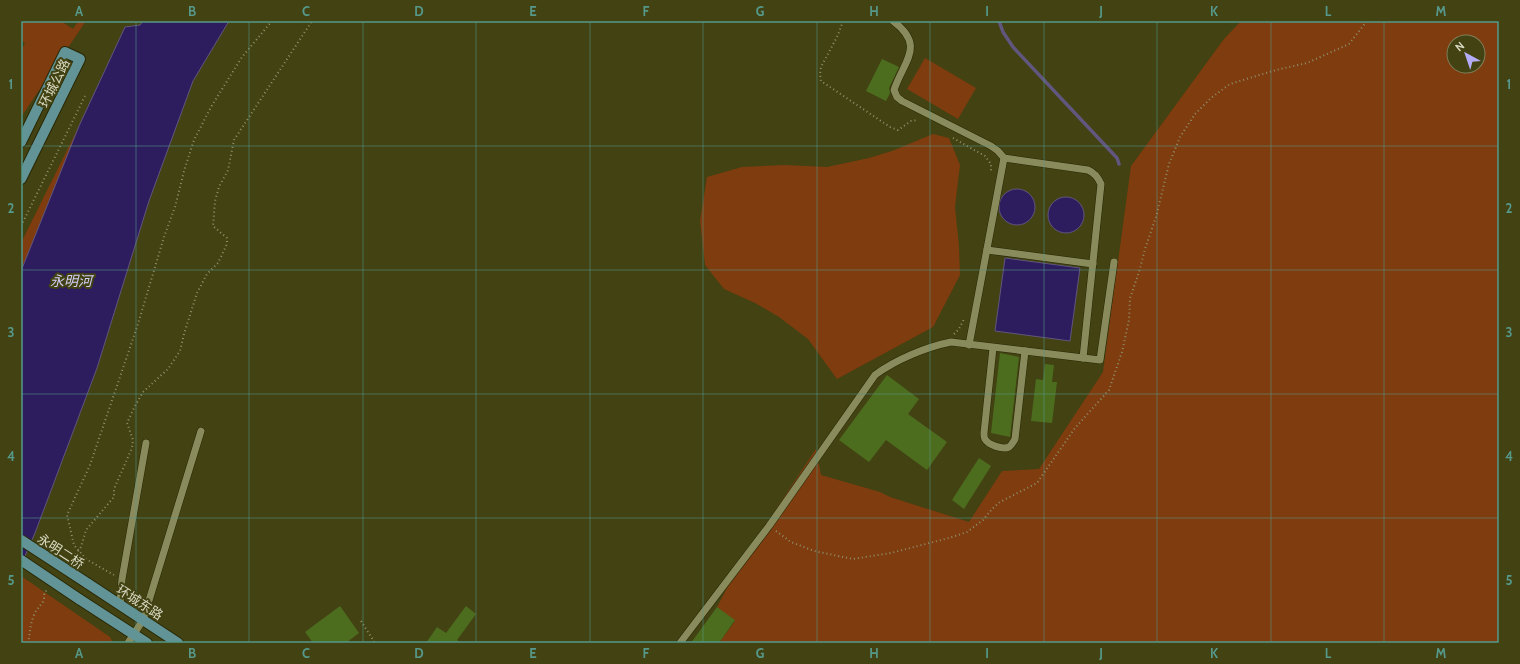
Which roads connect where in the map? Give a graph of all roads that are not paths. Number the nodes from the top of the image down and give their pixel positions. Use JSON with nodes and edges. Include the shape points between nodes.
{"nodes":[{"id":1,"x":893,"y":21,"type":"edge"},
{"id":2,"x":21,"y":142,"type":"edge"},
{"id":3,"x":1004,"y":158,"type":"junction"},
{"id":4,"x":21,"y":179,"type":"edge"},
{"id":5,"x":987,"y":250,"type":"junction"},
{"id":6,"x":1114,"y":262,"type":"dead end"},
{"id":7,"x":1093,"y":264,"type":"junction"},
{"id":8,"x":969,"y":345,"type":"junction"},
{"id":9,"x":994,"y":348,"type":"junction"},
{"id":10,"x":1024,"y":351,"type":"junction"},
{"id":11,"x":1083,"y":358,"type":"junction"},
{"id":12,"x":201,"y":430,"type":"dead end"},
{"id":13,"x":146,"y":443,"type":"dead end"},
{"id":14,"x":21,"y":540,"type":"edge"},
{"id":15,"x":21,"y":560,"type":"edge"},
{"id":16,"x":87,"y":583,"type":"joint"},
{"id":17,"x":120,"y":604,"type":"junction"},
{"id":18,"x":143,"y":620,"type":"junction"},
{"id":19,"x":131,"y":639,"type":"edge"},
{"id":20,"x":147,"y":643,"type":"edge"},
{"id":21,"x":178,"y":643,"type":"edge"},
{"id":22,"x":680,"y":643,"type":"edge"}],
"edges":[{"from":1,"to":3,"type":"street","via":[[902,28],[911,41],[911,52],[894,90],[897,98],[991,146]]},
{"from":2,"to":4,"type":"main road","name":"环城公路","via":[[65,52],[80,60]]},
{"from":3,"to":5,"type":"street"},
{"from":3,"to":7,"type":"street","via":[[1088,170],[1098,177],[1102,184]]},
{"from":5,"to":7,"type":"street"},
{"from":5,"to":8,"type":"street"},
{"from":6,"to":11,"type":"street","via":[[1100,360]]},
{"from":7,"to":11,"type":"street"},
{"from":8,"to":9,"type":"street"},
{"from":8,"to":22,"type":"street","via":[[950,342],[943,344],[886,367],[875,375],[769,526]]},
{"from":9,"to":10,"type":"street"},
{"from":9,"to":10,"type":"street","via":[[984,433],[989,444],[1003,448],[1009,447],[1015,439]]},
{"from":10,"to":11,"type":"street"},
{"from":12,"to":18,"type":"street"},
{"from":13,"to":17,"type":"street","via":[[122,579]]},
{"from":14,"to":16,"type":"main road","name":"永明二桥","bridge":true},
{"from":15,"to":19,"type":"main road","bridge":true,"via":[[79,599]]},
{"from":16,"to":17,"type":"main road","name":"环城东路"},
{"from":17,"to":18,"type":"main road","name":"环城东路"},
{"from":18,"to":19,"type":"street"},
{"from":18,"to":21,"type":"main road","name":"环城东路"},
{"from":19,"to":20,"type":"main road"}]}
